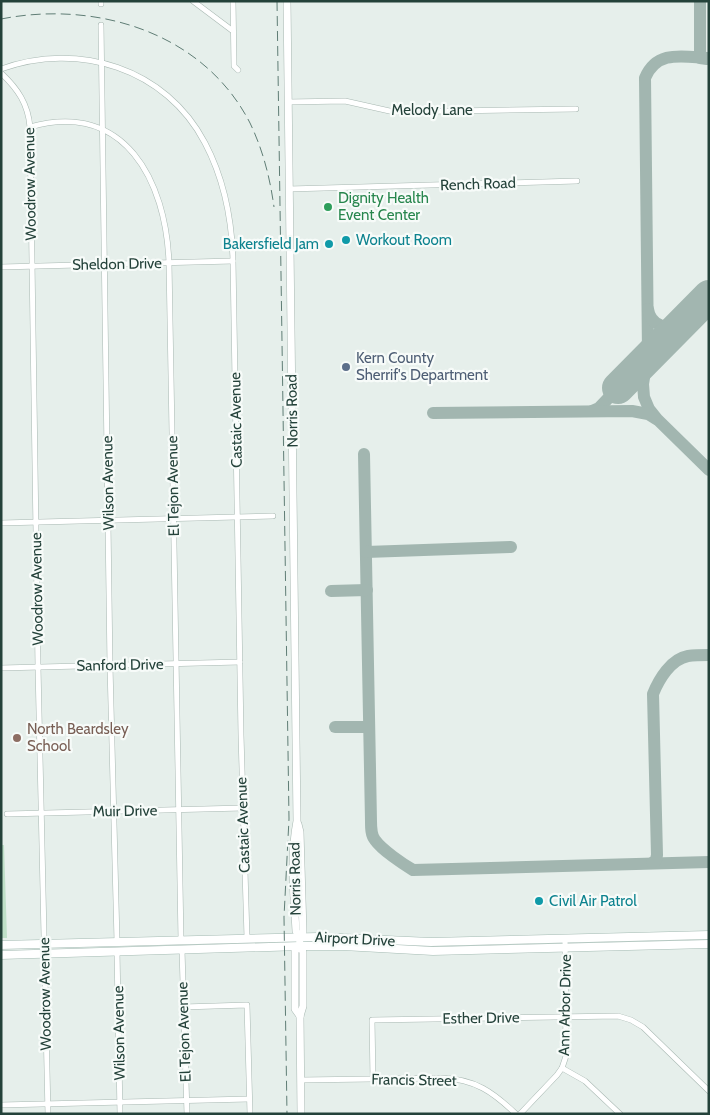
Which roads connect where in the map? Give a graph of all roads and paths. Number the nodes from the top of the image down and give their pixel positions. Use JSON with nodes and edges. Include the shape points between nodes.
{"nodes":[{"id":1,"x":193,"y":1,"type":"edge"},
{"id":2,"x":233,"y":1,"type":"edge"},
{"id":3,"x":288,"y":1,"type":"edge"},
{"id":4,"x":101,"y":25,"type":"dead end"},
{"id":5,"x":233,"y":31,"type":"junction"},
{"id":6,"x":101,"y":62,"type":"junction"},
{"id":7,"x":1,"y":69,"type":"edge"},
{"id":8,"x":238,"y":70,"type":"dead end"},
{"id":9,"x":1,"y":73,"type":"edge"},
{"id":10,"x":288,"y":102,"type":"junction"},
{"id":11,"x":576,"y":109,"type":"dead end"},
{"id":12,"x":30,"y":127,"type":"junction"},
{"id":13,"x":102,"y":130,"type":"junction"},
{"id":14,"x":577,"y":181,"type":"dead end"},
{"id":15,"x":289,"y":189,"type":"junction"},
{"id":16,"x":233,"y":261,"type":"junction"},
{"id":17,"x":169,"y":262,"type":"junction"},
{"id":18,"x":104,"y":264,"type":"junction"},
{"id":19,"x":32,"y":266,"type":"junction"},
{"id":20,"x":1,"y":267,"type":"edge"},
{"id":21,"x":273,"y":516,"type":"dead end"},
{"id":22,"x":238,"y":517,"type":"junction"},
{"id":23,"x":173,"y":519,"type":"junction"},
{"id":24,"x":108,"y":520,"type":"junction"},
{"id":25,"x":36,"y":522,"type":"junction"},
{"id":26,"x":1,"y":523,"type":"edge"},
{"id":27,"x":240,"y":662,"type":"junction"},
{"id":28,"x":175,"y":664,"type":"junction"},
{"id":29,"x":110,"y":666,"type":"junction"},
{"id":30,"x":38,"y":667,"type":"junction"},
{"id":31,"x":1,"y":668,"type":"edge"},
{"id":32,"x":243,"y":808,"type":"junction"},
{"id":33,"x":178,"y":810,"type":"junction"},
{"id":34,"x":114,"y":812,"type":"junction"},
{"id":35,"x":7,"y":814,"type":"dead end"},
{"id":36,"x":41,"y":814,"type":"junction"},
{"id":37,"x":709,"y":934,"type":"edge"},
{"id":38,"x":300,"y":937,"type":"junction"},
{"id":39,"x":247,"y":938,"type":"junction"},
{"id":40,"x":565,"y":938,"type":"junction"},
{"id":41,"x":182,"y":940,"type":"junction"},
{"id":42,"x":117,"y":942,"type":"junction"},
{"id":43,"x":44,"y":944,"type":"junction"},
{"id":44,"x":709,"y":944,"type":"edge"},
{"id":45,"x":1,"y":945,"type":"edge"},
{"id":46,"x":300,"y":946,"type":"junction"},
{"id":47,"x":566,"y":947,"type":"junction"},
{"id":48,"x":182,"y":950,"type":"junction"},
{"id":49,"x":117,"y":952,"type":"junction"},
{"id":50,"x":44,"y":954,"type":"junction"},
{"id":51,"x":1,"y":955,"type":"edge"},
{"id":52,"x":183,"y":1007,"type":"junction"},
{"id":53,"x":566,"y":1017,"type":"junction"},
{"id":54,"x":650,"y":1024,"type":"dead end"},
{"id":55,"x":645,"y":1028,"type":"junction"},
{"id":56,"x":562,"y":1068,"type":"junction"},
{"id":57,"x":373,"y":1079,"type":"junction"},
{"id":58,"x":301,"y":1080,"type":"junction"},
{"id":59,"x":709,"y":1090,"type":"edge"},
{"id":60,"x":187,"y":1100,"type":"junction"},
{"id":61,"x":249,"y":1100,"type":"junction"},
{"id":62,"x":120,"y":1102,"type":"junction"},
{"id":63,"x":48,"y":1104,"type":"junction"},
{"id":64,"x":1,"y":1105,"type":"edge"},
{"id":65,"x":48,"y":1114,"type":"edge"},
{"id":66,"x":120,"y":1114,"type":"edge"},
{"id":67,"x":187,"y":1114,"type":"edge"},
{"id":68,"x":250,"y":1114,"type":"edge"},
{"id":69,"x":301,"y":1114,"type":"edge"},
{"id":70,"x":516,"y":1114,"type":"edge"},
{"id":71,"x":520,"y":1114,"type":"edge"},
{"id":72,"x":620,"y":1114,"type":"edge"}],
"edges":[{"from":1,"to":5,"type":"street"},
{"from":2,"to":5,"type":"street"},
{"from":3,"to":10,"type":"street","name":"Norris Road"},
{"from":4,"to":6,"type":"street","name":"Wilson Avenue"},
{"from":5,"to":8,"type":"street","via":[[234,66]]},
{"from":6,"to":7,"type":"street","name":"Castaic Avenue","via":[[56,57]]},
{"from":6,"to":13,"type":"street","name":"Wilson Avenue"},
{"from":6,"to":16,"type":"street","name":"Castaic Avenue","via":[[136,75],[158,88],[197,129],[224,194]]},
{"from":9,"to":12,"type":"street","name":"Woodrow Avenue","via":[[20,95],[28,112]]},
{"from":10,"to":11,"type":"street","name":"Melody Lane","via":[[345,101],[394,112]]},
{"from":10,"to":15,"type":"street","name":"Norris Road"},
{"from":12,"to":13,"type":"street","name":"El Tejon Avenue","via":[[68,122]]},
{"from":12,"to":19,"type":"street","name":"Woodrow Avenue"},
{"from":13,"to":17,"type":"street","name":"El Tejon Avenue","via":[[130,150],[150,176],[164,221]]},
{"from":13,"to":18,"type":"street","name":"Wilson Avenue"},
{"from":14,"to":15,"type":"street","name":"Rench Road"},
{"from":15,"to":38,"type":"street","name":"Norris Road","via":[[297,821],[303,932]]},
{"from":16,"to":17,"type":"street","name":"Sheldon Drive"},
{"from":16,"to":22,"type":"street","name":"Castaic Avenue"},
{"from":17,"to":18,"type":"street","name":"Sheldon Drive"},
{"from":17,"to":23,"type":"street","name":"El Tejon Avenue"},
{"from":18,"to":19,"type":"street","name":"Sheldon Drive"},
{"from":18,"to":24,"type":"street","name":"Wilson Avenue"},
{"from":19,"to":20,"type":"street","name":"Sheldon Drive"},
{"from":19,"to":25,"type":"street","name":"Woodrow Avenue"},
{"from":21,"to":22,"type":"street"},
{"from":22,"to":23,"type":"street"},
{"from":22,"to":27,"type":"street","name":"Castaic Avenue"},
{"from":23,"to":24,"type":"street"},
{"from":23,"to":28,"type":"street","name":"El Tejon Avenue"},
{"from":24,"to":25,"type":"street"},
{"from":24,"to":29,"type":"street","name":"Wilson Avenue"},
{"from":25,"to":26,"type":"street"},
{"from":25,"to":30,"type":"street","name":"Woodrow Avenue"},
{"from":27,"to":28,"type":"street","name":"Sanford Drive"},
{"from":27,"to":32,"type":"street","name":"Castaic Avenue"},
{"from":28,"to":29,"type":"street","name":"Sanford Drive"},
{"from":28,"to":33,"type":"street","name":"El Tejon Avenue"},
{"from":29,"to":30,"type":"street","name":"Sanford Drive"},
{"from":29,"to":34,"type":"street","name":"Wilson Avenue"},
{"from":30,"to":31,"type":"street","name":"Sanford Drive"},
{"from":30,"to":36,"type":"street","name":"Woodrow Avenue"},
{"from":32,"to":33,"type":"street","name":"Muir Drive"},
{"from":32,"to":39,"type":"street","name":"Castaic Avenue"},
{"from":33,"to":34,"type":"street","name":"Muir Drive"},
{"from":33,"to":41,"type":"street","name":"El Tejon Avenue"},
{"from":34,"to":36,"type":"street","name":"Muir Drive"},
{"from":34,"to":42,"type":"street","name":"Wilson Avenue"},
{"from":35,"to":36,"type":"street","name":"Muir Drive"},
{"from":36,"to":43,"type":"street","name":"Woodrow Avenue"},
{"from":37,"to":40,"type":"main road","name":"Airport Drive"},
{"from":38,"to":39,"type":"main road","name":"Airport Drive"},
{"from":38,"to":40,"type":"main road","name":"Airport Drive","via":[[421,942]]},
{"from":38,"to":46,"type":"street","name":"Norris Road"},
{"from":39,"to":41,"type":"main road","name":"Airport Drive"},
{"from":40,"to":47,"type":"street","name":"Ann Arbor Drive"},
{"from":41,"to":42,"type":"main road","name":"Airport Drive"},
{"from":42,"to":43,"type":"main road","name":"Airport Drive"},
{"from":43,"to":45,"type":"main road","name":"Airport Drive"},
{"from":43,"to":50,"type":"street","name":"Woodrow Avenue"},
{"from":44,"to":47,"type":"main road","name":"Airport Drive"},
{"from":46,"to":47,"type":"main road","name":"Airport Drive","via":[[433,951]]},
{"from":46,"to":48,"type":"main road","name":"Airport Drive"},
{"from":46,"to":58,"type":"street","name":"Norris Road","via":[[303,952]]},
{"from":47,"to":53,"type":"street","name":"Ann Arbor Drive"},
{"from":48,"to":49,"type":"main road","name":"Airport Drive"},
{"from":48,"to":52,"type":"street","name":"El Tejon Avenue"},
{"from":49,"to":50,"type":"main road","name":"Airport Drive"},
{"from":49,"to":62,"type":"street","name":"Wilson Avenue"},
{"from":50,"to":51,"type":"main road","name":"Airport Drive"},
{"from":50,"to":63,"type":"street","name":"Woodrow Avenue"},
{"from":52,"to":60,"type":"street","name":"El Tejon Avenue"},
{"from":52,"to":61,"type":"street","via":[[247,1005]]},
{"from":53,"to":55,"type":"street","name":"Esther Drive","via":[[618,1016]]},
{"from":53,"to":56,"type":"street","name":"Ann Arbor Drive","via":[[567,1050]]},
{"from":53,"to":57,"type":"street","name":"Esther Drive","via":[[372,1020]]},
{"from":54,"to":55,"type":"street"},
{"from":55,"to":59,"type":"street","name":"Esther Drive"},
{"from":56,"to":71,"type":"street","name":"Ann Arbor Drive"},
{"from":56,"to":72,"type":"street","via":[[584,1081]]},
{"from":57,"to":58,"type":"street","name":"Francis Street"},
{"from":57,"to":70,"type":"street","name":"Francis Street","via":[[462,1080],[491,1092]]},
{"from":58,"to":69,"type":"street","name":"Norris Road"},
{"from":60,"to":61,"type":"street"},
{"from":60,"to":62,"type":"street"},
{"from":60,"to":67,"type":"street","name":"El Tejon Avenue"},
{"from":61,"to":68,"type":"street"},
{"from":62,"to":63,"type":"street"},
{"from":62,"to":66,"type":"street","name":"Wilson Avenue"},
{"from":63,"to":64,"type":"street"},
{"from":63,"to":65,"type":"street","name":"Woodrow Avenue"}]}
